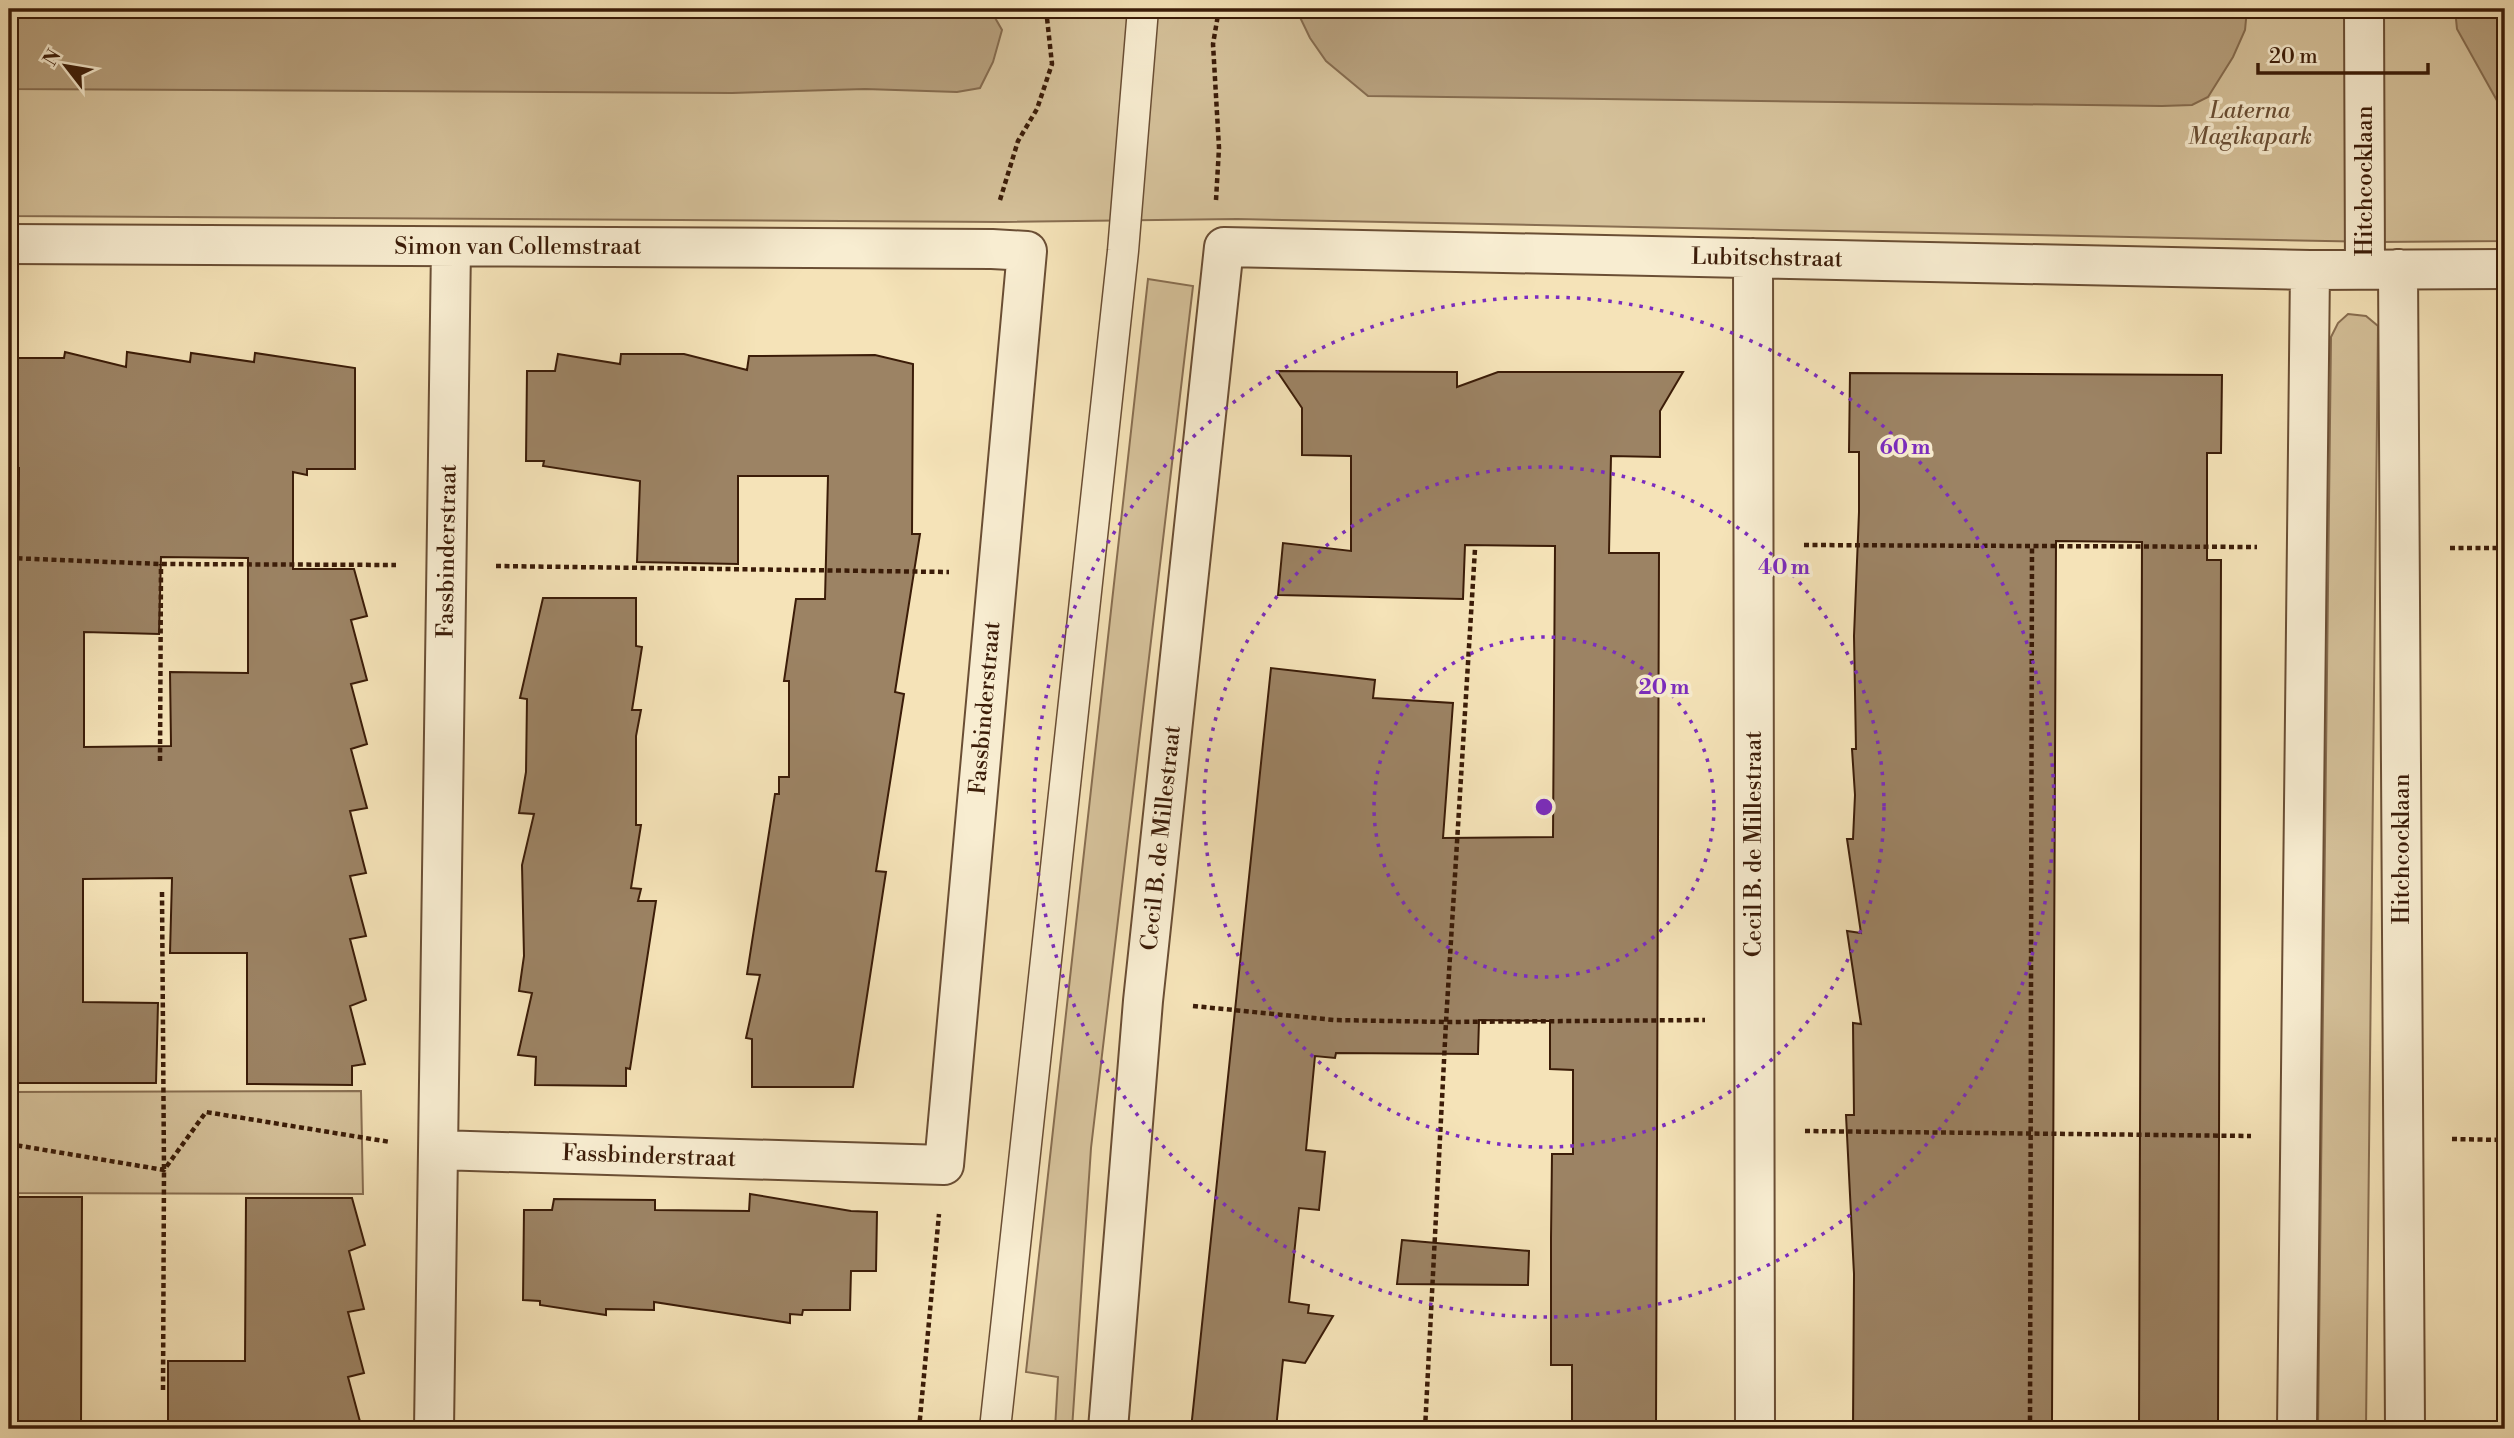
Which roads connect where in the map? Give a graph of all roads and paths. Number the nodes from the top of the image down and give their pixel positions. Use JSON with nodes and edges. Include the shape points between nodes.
{"nodes":[{"id":1,"x":1046,"y":9,"type":"edge"},
{"id":2,"x":1143,"y":9,"type":"edge"},
{"id":3,"x":1219,"y":9,"type":"edge"},
{"id":4,"x":2364,"y":9,"type":"edge"},
{"id":5,"x":9,"y":244,"type":"edge"},
{"id":6,"x":451,"y":247,"type":"junction"},
{"id":7,"x":1224,"y":247,"type":"junction"},
{"id":8,"x":1009,"y":250,"type":"junction"},
{"id":9,"x":1753,"y":258,"type":"junction"},
{"id":10,"x":2505,"y":268,"type":"edge"},
{"id":11,"x":2382,"y":269,"type":"junction"},
{"id":12,"x":2310,"y":270,"type":"junction"},
{"id":13,"x":1754,"y":545,"type":"junction"},
{"id":14,"x":2032,"y":546,"type":"junction"},
{"id":15,"x":2306,"y":547,"type":"junction"},
{"id":16,"x":1475,"y":549,"type":"dead end"},
{"id":17,"x":9,"y":558,"type":"edge"},
{"id":18,"x":161,"y":564,"type":"junction"},
{"id":19,"x":447,"y":566,"type":"junction"},
{"id":20,"x":998,"y":573,"type":"junction"},
{"id":21,"x":160,"y":761,"type":"dead end"},
{"id":22,"x":162,"y":892,"type":"dead end"},
{"id":23,"x":1143,"y":1001,"type":"junction"},
{"id":24,"x":1754,"y":1020,"type":"junction"},
{"id":25,"x":1446,"y":1022,"type":"junction"},
{"id":26,"x":1755,"y":1131,"type":"junction"},
{"id":27,"x":2030,"y":1134,"type":"junction"},
{"id":28,"x":2301,"y":1137,"type":"junction"},
{"id":29,"x":2403,"y":1139,"type":"junction"},
{"id":30,"x":2505,"y":1140,"type":"edge"},
{"id":31,"x":9,"y":1144,"type":"edge"},
{"id":32,"x":438,"y":1150,"type":"junction"},
{"id":33,"x":944,"y":1165,"type":"junction"},
{"id":34,"x":164,"y":1170,"type":"junction"},
{"id":35,"x":163,"y":1393,"type":"dead end"},
{"id":36,"x":434,"y":1429,"type":"edge"},
{"id":37,"x":919,"y":1429,"type":"edge"},
{"id":38,"x":995,"y":1429,"type":"edge"},
{"id":39,"x":1108,"y":1429,"type":"edge"},
{"id":40,"x":1425,"y":1429,"type":"edge"},
{"id":41,"x":1755,"y":1429,"type":"edge"},
{"id":42,"x":2030,"y":1429,"type":"edge"},
{"id":43,"x":2297,"y":1429,"type":"edge"},
{"id":44,"x":2405,"y":1429,"type":"edge"}],
"edges":[{"from":1,"to":8,"type":"path","via":[[1052,64],[1037,110],[1018,141],[998,205]]},
{"from":2,"to":38,"type":"lane","via":[[1121,265]]},
{"from":3,"to":7,"type":"path","via":[[1213,44],[1219,148],[1215,196]]},
{"from":4,"to":11,"type":"street","name":"Hitchcocklaan"},
{"from":5,"to":6,"type":"street","name":"Simon van Collemstraat"},
{"from":6,"to":8,"type":"street","name":"Simon van Collemstraat"},
{"from":6,"to":19,"type":"street","name":"Fassbinderstraat"},
{"from":7,"to":9,"type":"street","name":"Lubitschstraat"},
{"from":7,"to":23,"type":"street","name":"Cecil B. de Millestraat"},
{"from":8,"to":20,"type":"street","name":"Fassbinderstraat"},
{"from":9,"to":12,"type":"street","name":"Lubitschstraat"},
{"from":9,"to":13,"type":"street","name":"Cecil B. de Millestraat"},
{"from":10,"to":11,"type":"street"},
{"from":11,"to":12,"type":"street","name":"Lubitschstraat"},
{"from":11,"to":29,"type":"street","name":"Hitchcocklaan"},
{"from":12,"to":15,"type":"street"},
{"from":13,"to":14,"type":"path"},
{"from":13,"to":24,"type":"street","name":"Cecil B. de Millestraat"},
{"from":14,"to":15,"type":"path"},
{"from":14,"to":27,"type":"path"},
{"from":15,"to":28,"type":"street"},
{"from":16,"to":25,"type":"path"},
{"from":17,"to":18,"type":"path"},
{"from":18,"to":19,"type":"path"},
{"from":18,"to":21,"type":"path"},
{"from":19,"to":20,"type":"path"},
{"from":19,"to":32,"type":"street","name":"Fassbinderstraat"},
{"from":20,"to":33,"type":"street","name":"Fassbinderstraat"},
{"from":22,"to":34,"type":"path"},
{"from":23,"to":25,"type":"path","via":[[1334,1020]]},
{"from":23,"to":39,"type":"street","name":"Cecil B. de Millestraat"},
{"from":24,"to":25,"type":"path"},
{"from":24,"to":26,"type":"street","name":"Cecil B. de Millestraat"},
{"from":25,"to":40,"type":"path"},
{"from":26,"to":27,"type":"path"},
{"from":26,"to":41,"type":"street","name":"Cecil B. de Millestraat"},
{"from":27,"to":28,"type":"path"},
{"from":27,"to":42,"type":"path"},
{"from":28,"to":43,"type":"street"},
{"from":29,"to":30,"type":"path"},
{"from":29,"to":44,"type":"street","name":"Hitchcocklaan"},
{"from":31,"to":34,"type":"path"},
{"from":32,"to":33,"type":"street","name":"Fassbinderstraat"},
{"from":32,"to":34,"type":"path","via":[[206,1112]]},
{"from":32,"to":36,"type":"street","name":"Fassbinderstraat"},
{"from":33,"to":37,"type":"path"},
{"from":34,"to":35,"type":"path"}]}
